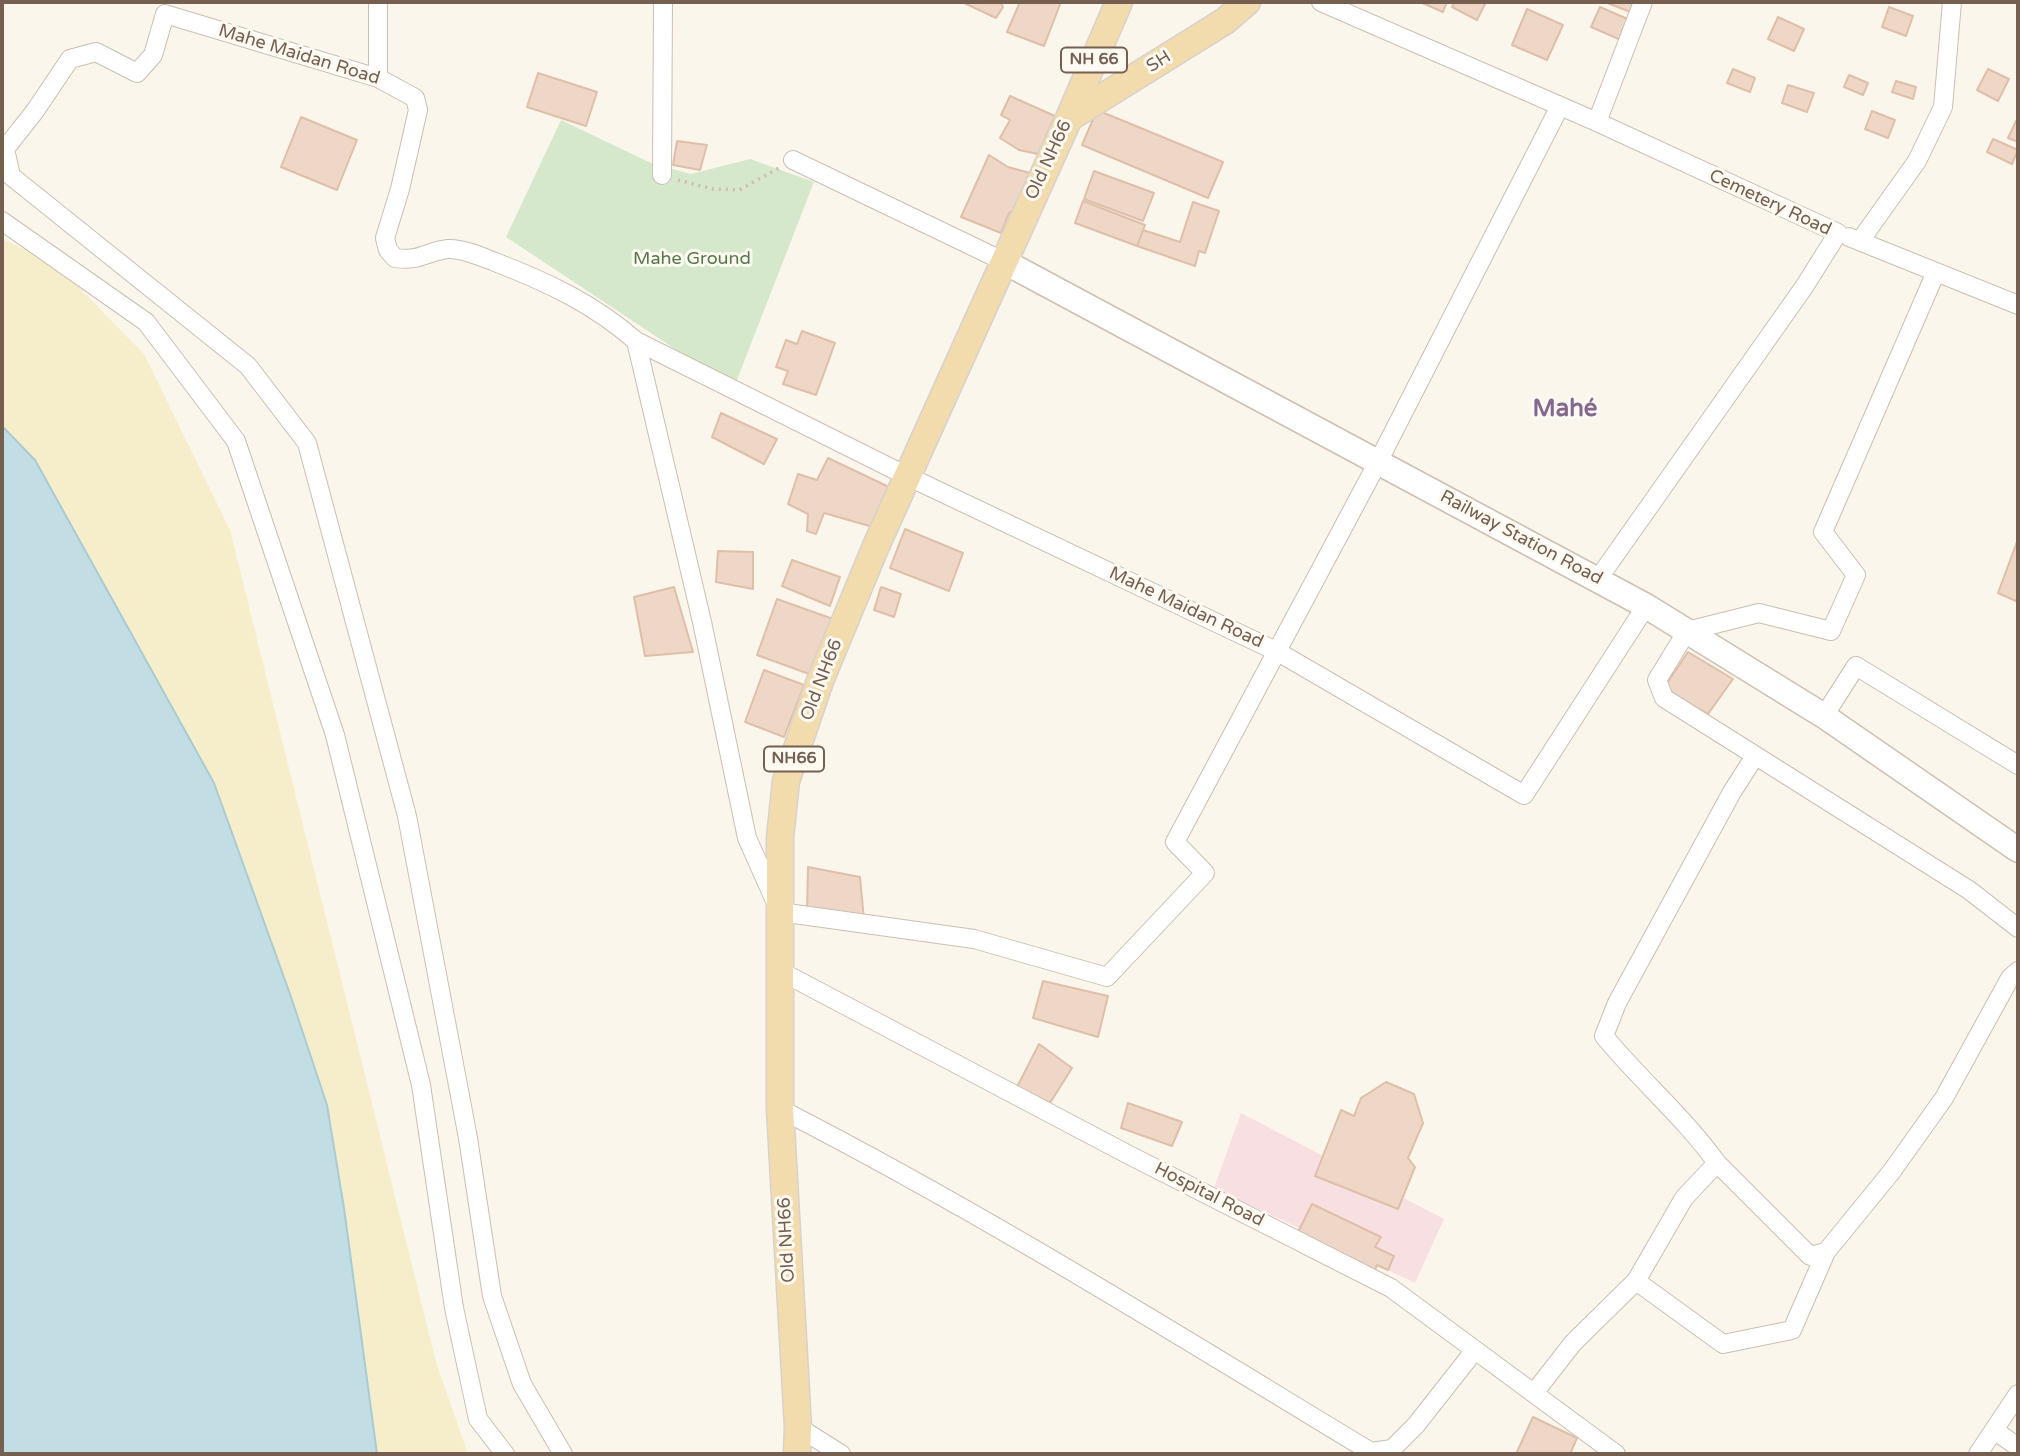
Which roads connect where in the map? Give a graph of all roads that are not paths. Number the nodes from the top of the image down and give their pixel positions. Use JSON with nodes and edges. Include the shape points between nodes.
{"nodes":[{"id":1,"x":378,"y":2,"type":"edge"},
{"id":2,"x":663,"y":2,"type":"edge"},
{"id":3,"x":1119,"y":2,"type":"edge"},
{"id":4,"x":1247,"y":2,"type":"edge"},
{"id":5,"x":1321,"y":2,"type":"edge"},
{"id":6,"x":1643,"y":2,"type":"edge"},
{"id":7,"x":1952,"y":2,"type":"edge"},
{"id":8,"x":378,"y":78,"type":"junction"},
{"id":9,"x":1560,"y":106,"type":"junction"},
{"id":10,"x":1069,"y":118,"type":"junction"},
{"id":11,"x":1597,"y":122,"type":"junction"},
{"id":12,"x":793,"y":160,"type":"road end"},
{"id":13,"x":662,"y":175,"type":"road end"},
{"id":14,"x":2,"y":221,"type":"edge"},
{"id":15,"x":1838,"y":233,"type":"junction"},
{"id":16,"x":1860,"y":241,"type":"junction"},
{"id":17,"x":1003,"y":261,"type":"junction"},
{"id":18,"x":1936,"y":272,"type":"junction"},
{"id":19,"x":2018,"y":305,"type":"edge"},
{"id":20,"x":636,"y":341,"type":"junction"},
{"id":21,"x":1378,"y":462,"type":"junction"},
{"id":22,"x":907,"y":476,"type":"junction"},
{"id":23,"x":1598,"y":579,"type":"junction"},
{"id":24,"x":1646,"y":606,"type":"junction"},
{"id":25,"x":1687,"y":631,"type":"junction"},
{"id":26,"x":1278,"y":652,"type":"junction"},
{"id":27,"x":1824,"y":716,"type":"junction"},
{"id":28,"x":1755,"y":756,"type":"junction"},
{"id":29,"x":2018,"y":765,"type":"edge"},
{"id":30,"x":2018,"y":850,"type":"edge"},
{"id":31,"x":780,"y":912,"type":"junction"},
{"id":32,"x":2018,"y":928,"type":"edge"},
{"id":33,"x":780,"y":971,"type":"junction"},
{"id":34,"x":2018,"y":971,"type":"edge"},
{"id":35,"x":780,"y":1109,"type":"junction"},
{"id":36,"x":1717,"y":1163,"type":"junction"},
{"id":37,"x":1826,"y":1252,"type":"junction"},
{"id":38,"x":1636,"y":1281,"type":"junction"},
{"id":39,"x":1475,"y":1350,"type":"junction"},
{"id":40,"x":1534,"y":1393,"type":"junction"},
{"id":41,"x":2018,"y":1394,"type":"edge"},
{"id":42,"x":798,"y":1427,"type":"junction"},
{"id":43,"x":1994,"y":1430,"type":"junction"},
{"id":44,"x":2018,"y":1447,"type":"edge"},
{"id":45,"x":505,"y":1454,"type":"edge"},
{"id":46,"x":564,"y":1454,"type":"edge"},
{"id":47,"x":797,"y":1454,"type":"edge"},
{"id":48,"x":841,"y":1454,"type":"edge"},
{"id":49,"x":1616,"y":1454,"type":"edge"},
{"id":50,"x":1978,"y":1454,"type":"edge"}],
"edges":[{"from":1,"to":8,"type":"street"},
{"from":2,"to":13,"type":"street"},
{"from":3,"to":10,"type":"main road","name":"Old NH66","number":"NH 66"},
{"from":4,"to":10,"type":"main road","name":"SH","via":[[1225,21]]},
{"from":5,"to":9,"type":"street","name":"Cemetery Road"},
{"from":6,"to":11,"type":"street"},
{"from":7,"to":16,"type":"street","via":[[1944,107],[1917,161]]},
{"from":8,"to":20,"type":"street","name":"Mahe Maidan Road","via":[[415,98],[418,110],[385,238],[395,258],[416,259],[449,249],[476,255],[559,288],[605,315]]},
{"from":8,"to":46,"type":"street","name":"Mahe Maidan Road","via":[[165,14],[153,55],[137,74],[96,52],[70,59],[5,149],[11,176],[248,366],[307,443],[407,816],[468,1138],[492,1296],[522,1384]]},
{"from":9,"to":11,"type":"street","name":"Cemetery Road"},
{"from":9,"to":21,"type":"street"},
{"from":10,"to":17,"type":"main road","name":"Old NH66","number":"NH66"},
{"from":11,"to":15,"type":"street","name":"Cemetery Road"},
{"from":12,"to":17,"type":"street"},
{"from":14,"to":45,"type":"street","via":[[146,323],[236,441],[335,735],[421,1085],[454,1308],[478,1419]]},
{"from":15,"to":16,"type":"street"},
{"from":15,"to":23,"type":"street","name":"Cemetery Road"},
{"from":16,"to":18,"type":"street"},
{"from":17,"to":21,"type":"street","name":"Railway Station Road"},
{"from":17,"to":22,"type":"main road","name":"Old NH66","number":"NH66"},
{"from":18,"to":19,"type":"street"},
{"from":18,"to":25,"type":"street","via":[[1823,532],[1856,575],[1831,631],[1759,613]]},
{"from":20,"to":22,"type":"street","name":"Mahe Maidan Road"},
{"from":20,"to":31,"type":"street","via":[[747,838]]},
{"from":21,"to":23,"type":"street","name":"Railway Station Road"},
{"from":21,"to":26,"type":"street"},
{"from":22,"to":26,"type":"street","name":"Mahe Maidan Road"},
{"from":22,"to":31,"type":"main road","name":"Old NH66","number":"NH66","via":[[820,681],[786,782],[779,838]]},
{"from":23,"to":24,"type":"street","name":"Railway Station Road"},
{"from":24,"to":25,"type":"street","name":"Railway Station Road"},
{"from":24,"to":26,"type":"street","name":"Mahe Maidan Road","via":[[1524,794]]},
{"from":25,"to":27,"type":"street","name":"Railway Station Road"},
{"from":25,"to":28,"type":"street","via":[[1657,680],[1664,698]]},
{"from":26,"to":31,"type":"street","via":[[1175,842],[1205,873],[1107,977],[974,939]]},
{"from":27,"to":29,"type":"street","via":[[1856,666]]},
{"from":27,"to":30,"type":"street","name":"Railway Station Road"},
{"from":28,"to":32,"type":"street","via":[[1969,890]]},
{"from":28,"to":36,"type":"street","via":[[1623,992],[1604,1036],[1630,1069],[1698,1136]]},
{"from":31,"to":33,"type":"main road","name":"Old NH66","number":"NH66"},
{"from":33,"to":35,"type":"main road","name":"Old NH66","number":"NH66"},
{"from":33,"to":39,"type":"street","name":"Hospital Road","via":[[1391,1288]]},
{"from":34,"to":37,"type":"street","via":[[2004,988],[1944,1098]]},
{"from":35,"to":39,"type":"street","via":[[1030,1247],[1371,1452],[1392,1449]]},
{"from":35,"to":42,"type":"main road","name":"Old NH66","number":"NH66"},
{"from":36,"to":37,"type":"street","via":[[1810,1256]]},
{"from":36,"to":38,"type":"street","via":[[1684,1198]]},
{"from":37,"to":38,"type":"street","via":[[1792,1330],[1723,1344]]},
{"from":38,"to":40,"type":"street","via":[[1573,1343]]},
{"from":39,"to":40,"type":"street","name":"Hospital Road"},
{"from":40,"to":49,"type":"street","name":"Hospital Road"},
{"from":41,"to":43,"type":"street"},
{"from":42,"to":47,"type":"main road","name":"Old NH66","number":"NH66"},
{"from":42,"to":48,"type":"street"},
{"from":43,"to":44,"type":"street"},
{"from":43,"to":50,"type":"street"}]}
